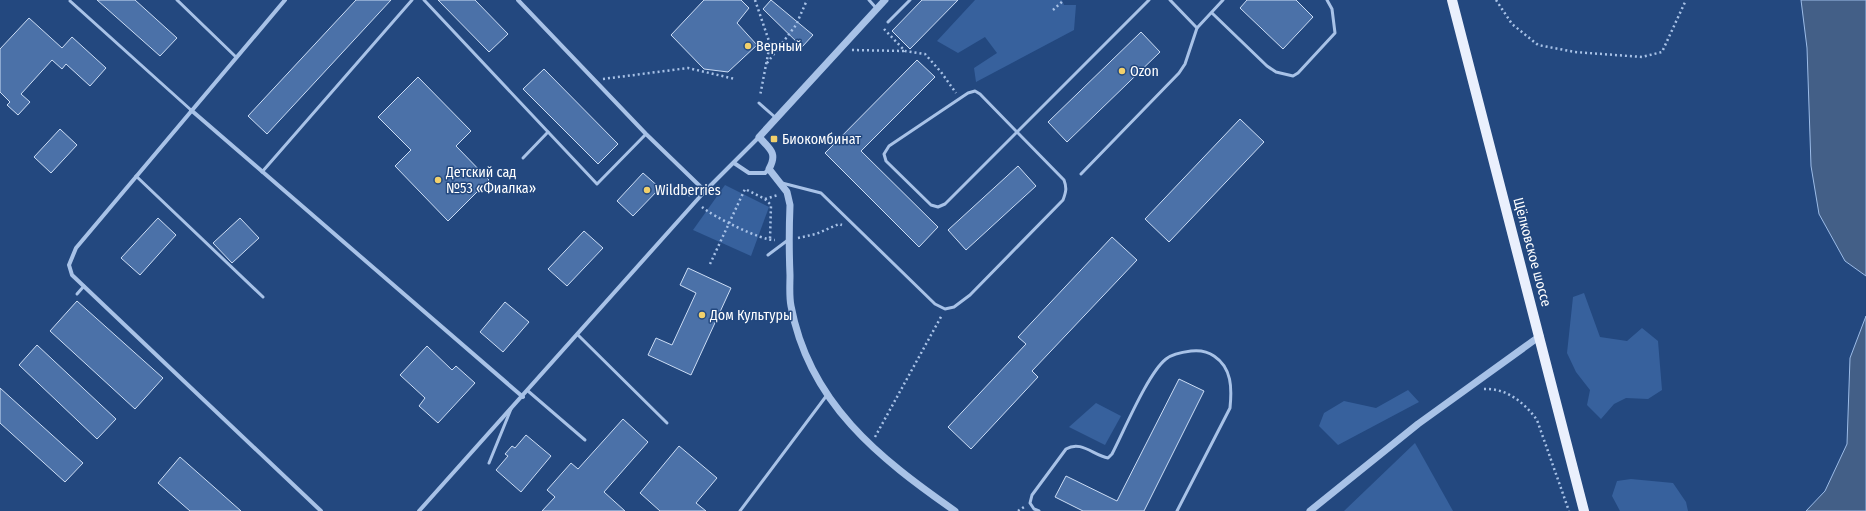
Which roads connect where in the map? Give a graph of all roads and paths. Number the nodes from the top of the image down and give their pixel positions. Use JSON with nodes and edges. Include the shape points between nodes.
{"nodes":[{"id":1,"x":176,"y":0,"type":"edge"},
{"id":2,"x":285,"y":0,"type":"edge"},
{"id":3,"x":412,"y":0,"type":"edge"},
{"id":4,"x":424,"y":0,"type":"edge"},
{"id":5,"x":755,"y":0,"type":"edge"},
{"id":6,"x":807,"y":0,"type":"edge"},
{"id":7,"x":868,"y":0,"type":"edge"},
{"id":8,"x":885,"y":0,"type":"edge"},
{"id":9,"x":910,"y":0,"type":"edge"},
{"id":10,"x":1064,"y":0,"type":"edge"},
{"id":11,"x":1149,"y":0,"type":"edge"},
{"id":12,"x":1170,"y":0,"type":"edge"},
{"id":13,"x":1223,"y":0,"type":"edge"},
{"id":14,"x":1327,"y":0,"type":"edge"},
{"id":15,"x":1452,"y":0,"type":"edge"},
{"id":16,"x":1496,"y":0,"type":"edge"},
{"id":17,"x":1686,"y":0,"type":"edge"},
{"id":18,"x":70,"y":1,"type":"dead end"},
{"id":19,"x":520,"y":1,"type":"edge"},
{"id":20,"x":877,"y":9,"type":"junction"},
{"id":21,"x":1053,"y":10,"type":"dead end"},
{"id":22,"x":1212,"y":13,"type":"junction"},
{"id":23,"x":870,"y":16,"type":"junction"},
{"id":24,"x":888,"y":22,"type":"dead end"},
{"id":25,"x":1197,"y":28,"type":"junction"},
{"id":26,"x":840,"y":49,"type":"junction"},
{"id":27,"x":905,"y":51,"type":"junction"},
{"id":28,"x":236,"y":57,"type":"junction"},
{"id":29,"x":766,"y":63,"type":"junction"},
{"id":30,"x":735,"y":79,"type":"dead end"},
{"id":31,"x":596,"y":80,"type":"junction"},
{"id":32,"x":960,"y":98,"type":"junction"},
{"id":33,"x":759,"y":103,"type":"joint"},
{"id":34,"x":191,"y":110,"type":"junction"},
{"id":35,"x":776,"y":118,"type":"junction"},
{"id":36,"x":548,"y":132,"type":"junction"},
{"id":37,"x":1017,"y":132,"type":"junction"},
{"id":38,"x":646,"y":134,"type":"junction"},
{"id":39,"x":759,"y":136,"type":"junction"},
{"id":40,"x":523,"y":158,"type":"dead end"},
{"id":41,"x":734,"y":163,"type":"junction"},
{"id":42,"x":768,"y":169,"type":"junction"},
{"id":43,"x":262,"y":172,"type":"junction"},
{"id":44,"x":1081,"y":174,"type":"dead end"},
{"id":45,"x":136,"y":176,"type":"junction"},
{"id":46,"x":781,"y":182,"type":"junction"},
{"id":47,"x":682,"y":187,"type":"dead end"},
{"id":48,"x":705,"y":191,"type":"junction"},
{"id":49,"x":696,"y":202,"type":"junction"},
{"id":50,"x":729,"y":222,"type":"junction"},
{"id":51,"x":845,"y":225,"type":"dead end"},
{"id":52,"x":789,"y":239,"type":"junction"},
{"id":53,"x":768,"y":254,"type":"dead end"},
{"id":54,"x":710,"y":264,"type":"dead end"},
{"id":55,"x":84,"y":286,"type":"junction"},
{"id":56,"x":77,"y":294,"type":"dead end"},
{"id":57,"x":263,"y":297,"type":"dead end"},
{"id":58,"x":945,"y":309,"type":"junction"},
{"id":59,"x":578,"y":335,"type":"junction"},
{"id":60,"x":1540,"y":336,"type":"junction"},
{"id":61,"x":1481,"y":389,"type":"dead end"},
{"id":62,"x":528,"y":391,"type":"junction"},
{"id":63,"x":827,"y":395,"type":"junction"},
{"id":64,"x":523,"y":397,"type":"junction"},
{"id":65,"x":511,"y":409,"type":"junction"},
{"id":66,"x":667,"y":423,"type":"dead end"},
{"id":67,"x":585,"y":440,"type":"dead end"},
{"id":68,"x":870,"y":445,"type":"junction"},
{"id":69,"x":490,"y":463,"type":"dead end"},
{"id":70,"x":321,"y":511,"type":"edge"},
{"id":71,"x":419,"y":511,"type":"edge"},
{"id":72,"x":740,"y":511,"type":"edge"},
{"id":73,"x":955,"y":511,"type":"edge"},
{"id":74,"x":1039,"y":511,"type":"edge"},
{"id":75,"x":1178,"y":511,"type":"edge"},
{"id":76,"x":1310,"y":511,"type":"edge"},
{"id":77,"x":1569,"y":511,"type":"edge"},
{"id":78,"x":1584,"y":511,"type":"edge"}],
"edges":[{"from":1,"to":28,"type":"lane"},
{"from":2,"to":28,"type":"street"},
{"from":3,"to":43,"type":"lane"},
{"from":4,"to":36,"type":"lane"},
{"from":5,"to":29,"type":"path","via":[[770,44]]},
{"from":6,"to":29,"type":"path","via":[[796,25]]},
{"from":7,"to":20,"type":"lane"},
{"from":8,"to":20,"type":"street"},
{"from":9,"to":24,"type":"lane"},
{"from":10,"to":21,"type":"path"},
{"from":11,"to":37,"type":"lane"},
{"from":12,"to":25,"type":"lane"},
{"from":13,"to":22,"type":"lane"},
{"from":14,"to":22,"type":"lane","via":[[1332,9],[1335,33],[1293,76],[1276,72],[1267,66]]},
{"from":15,"to":60,"type":"main road","name":"Щёлковское шоссе"},
{"from":16,"to":17,"type":"path","via":[[1512,24],[1538,45],[1575,52],[1642,57],[1662,52]]},
{"from":18,"to":34,"type":"lane"},
{"from":19,"to":31,"type":"street"},
{"from":20,"to":23,"type":"street"},
{"from":22,"to":25,"type":"lane"},
{"from":23,"to":26,"type":"street"},
{"from":23,"to":27,"type":"path"},
{"from":25,"to":44,"type":"lane","via":[[1180,73]]},
{"from":26,"to":27,"type":"path"},
{"from":26,"to":35,"type":"street"},
{"from":27,"to":32,"type":"path","via":[[925,54]]},
{"from":28,"to":34,"type":"street"},
{"from":29,"to":33,"type":"path"},
{"from":30,"to":31,"type":"path","via":[[688,68]]},
{"from":31,"to":38,"type":"street"},
{"from":32,"to":37,"type":"lane","via":[[975,91]]},
{"from":32,"to":37,"type":"lane","via":[[889,146],[884,154],[886,161],[931,205],[938,207],[945,204]]},
{"from":33,"to":35,"type":"lane"},
{"from":34,"to":43,"type":"street"},
{"from":34,"to":45,"type":"street"},
{"from":35,"to":39,"type":"street"},
{"from":36,"to":38,"type":"lane","via":[[596,184]]},
{"from":36,"to":40,"type":"lane"},
{"from":37,"to":58,"type":"lane","via":[[1064,180],[1066,192],[1063,200],[970,295],[954,307]]},
{"from":38,"to":48,"type":"street"},
{"from":39,"to":41,"type":"street"},
{"from":39,"to":42,"type":"street","via":[[772,151],[774,160]]},
{"from":41,"to":42,"type":"street","via":[[749,173],[765,173]]},
{"from":41,"to":48,"type":"street"},
{"from":42,"to":46,"type":"street"},
{"from":43,"to":64,"type":"street"},
{"from":45,"to":55,"type":"street","via":[[76,248],[69,265],[72,275]]},
{"from":45,"to":57,"type":"lane"},
{"from":46,"to":52,"type":"street","via":[[790,205]]},
{"from":46,"to":58,"type":"lane","via":[[821,193],[935,304]]},
{"from":47,"to":49,"type":"path"},
{"from":48,"to":49,"type":"street"},
{"from":49,"to":50,"type":"path","via":[[704,210]]},
{"from":49,"to":59,"type":"street"},
{"from":50,"to":50,"type":"path","via":[[770,240],[771,206],[765,199],[745,189]]},
{"from":50,"to":54,"type":"path"},
{"from":51,"to":52,"type":"path","via":[[839,224],[816,234]]},
{"from":52,"to":53,"type":"lane"},
{"from":52,"to":63,"type":"street","via":[[791,305],[805,357]]},
{"from":55,"to":56,"type":"lane"},
{"from":55,"to":70,"type":"street"},
{"from":58,"to":68,"type":"path"},
{"from":59,"to":62,"type":"street"},
{"from":59,"to":66,"type":"lane"},
{"from":60,"to":76,"type":"street","via":[[1424,419]]},
{"from":60,"to":78,"type":"main road","name":"Щёлковское шоссе"},
{"from":61,"to":77,"type":"path","via":[[1498,389],[1508,393],[1529,409],[1541,428]]},
{"from":62,"to":64,"type":"street"},
{"from":62,"to":67,"type":"lane"},
{"from":63,"to":68,"type":"street"},
{"from":63,"to":72,"type":"lane"},
{"from":64,"to":65,"type":"street"},
{"from":65,"to":69,"type":"lane"},
{"from":65,"to":71,"type":"street"},
{"from":68,"to":73,"type":"street","via":[[911,480]]},
{"from":74,"to":75,"type":"lane","via":[[1030,503],[1032,496],[1066,449],[1073,445],[1080,446],[1108,458],[1154,370],[1166,358],[1183,352],[1201,350],[1223,362],[1228,372],[1232,391],[1230,408]]}]}
